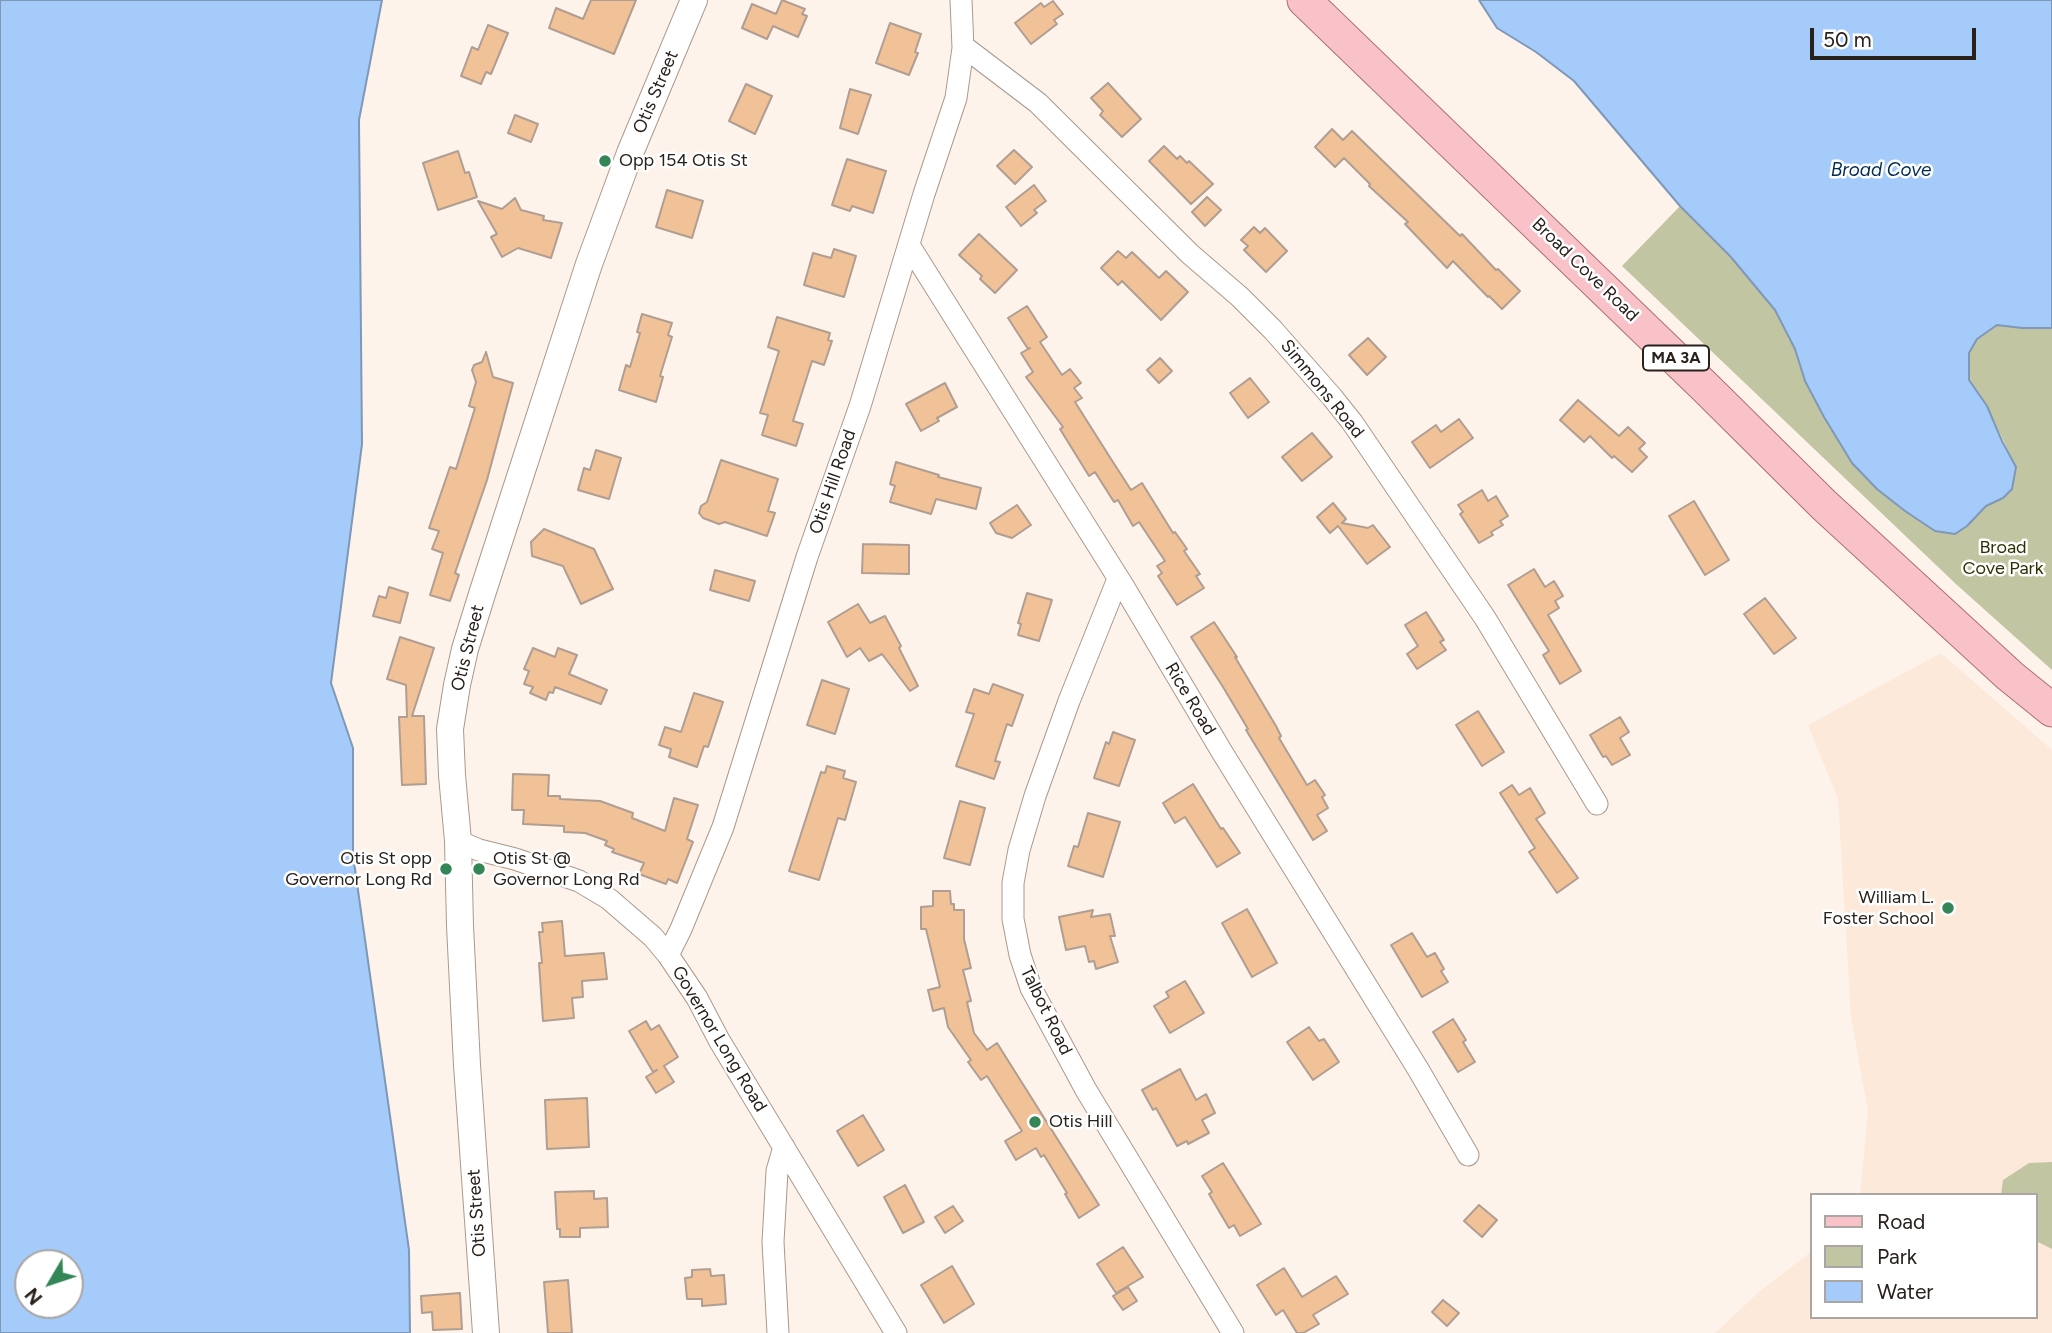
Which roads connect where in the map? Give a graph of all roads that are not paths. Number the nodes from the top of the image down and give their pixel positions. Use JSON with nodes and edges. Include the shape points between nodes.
{"nodes":[{"id":1,"x":695,"y":0,"type":"edge"},
{"id":2,"x":961,"y":0,"type":"edge"},
{"id":3,"x":1304,"y":0,"type":"edge"},
{"id":4,"x":963,"y":46,"type":"junction"},
{"id":5,"x":909,"y":245,"type":"junction"},
{"id":6,"x":1118,"y":579,"type":"junction"},
{"id":7,"x":2052,"y":710,"type":"edge"},
{"id":8,"x":1597,"y":804,"type":"dead end"},
{"id":9,"x":458,"y":841,"type":"junction"},
{"id":10,"x":668,"y":955,"type":"junction"},
{"id":11,"x":784,"y":1147,"type":"junction"},
{"id":12,"x":1468,"y":1155,"type":"dead end"},
{"id":13,"x":486,"y":1333,"type":"edge"},
{"id":14,"x":778,"y":1333,"type":"edge"},
{"id":15,"x":896,"y":1333,"type":"edge"},
{"id":16,"x":1233,"y":1333,"type":"edge"}],
"edges":[{"from":1,"to":9,"type":"street","name":"Otis Street","via":[[589,264],[465,649],[450,729]]},
{"from":2,"to":4,"type":"street","name":"Otis Hill Road"},
{"from":3,"to":7,"type":"main road","name":"Broad Cove Road","number":"MA 3A","via":[[1824,505]]},
{"from":4,"to":5,"type":"street","name":"Otis Hill Road","via":[[956,98]]},
{"from":4,"to":8,"type":"street","name":"Simmons Road","via":[[1038,103],[1273,330],[1332,397],[1485,618]]},
{"from":5,"to":6,"type":"street","name":"Rice Road"},
{"from":5,"to":10,"type":"street","name":"Otis Hill Road","via":[[723,827]]},
{"from":6,"to":12,"type":"street","name":"Rice Road"},
{"from":6,"to":16,"type":"street","name":"Talbot Road","via":[[1035,796],[1013,883],[1013,919],[1031,988],[1086,1090]]},
{"from":9,"to":10,"type":"street","name":"Governor Long Road","via":[[579,881],[610,899]]},
{"from":9,"to":13,"type":"street","name":"Otis Street","via":[[467,1065]]},
{"from":10,"to":11,"type":"street","name":"Governor Long Road"},
{"from":11,"to":14,"type":"street","via":[[777,1171],[773,1242]]},
{"from":11,"to":15,"type":"street","name":"Governor Long Road"}]}
